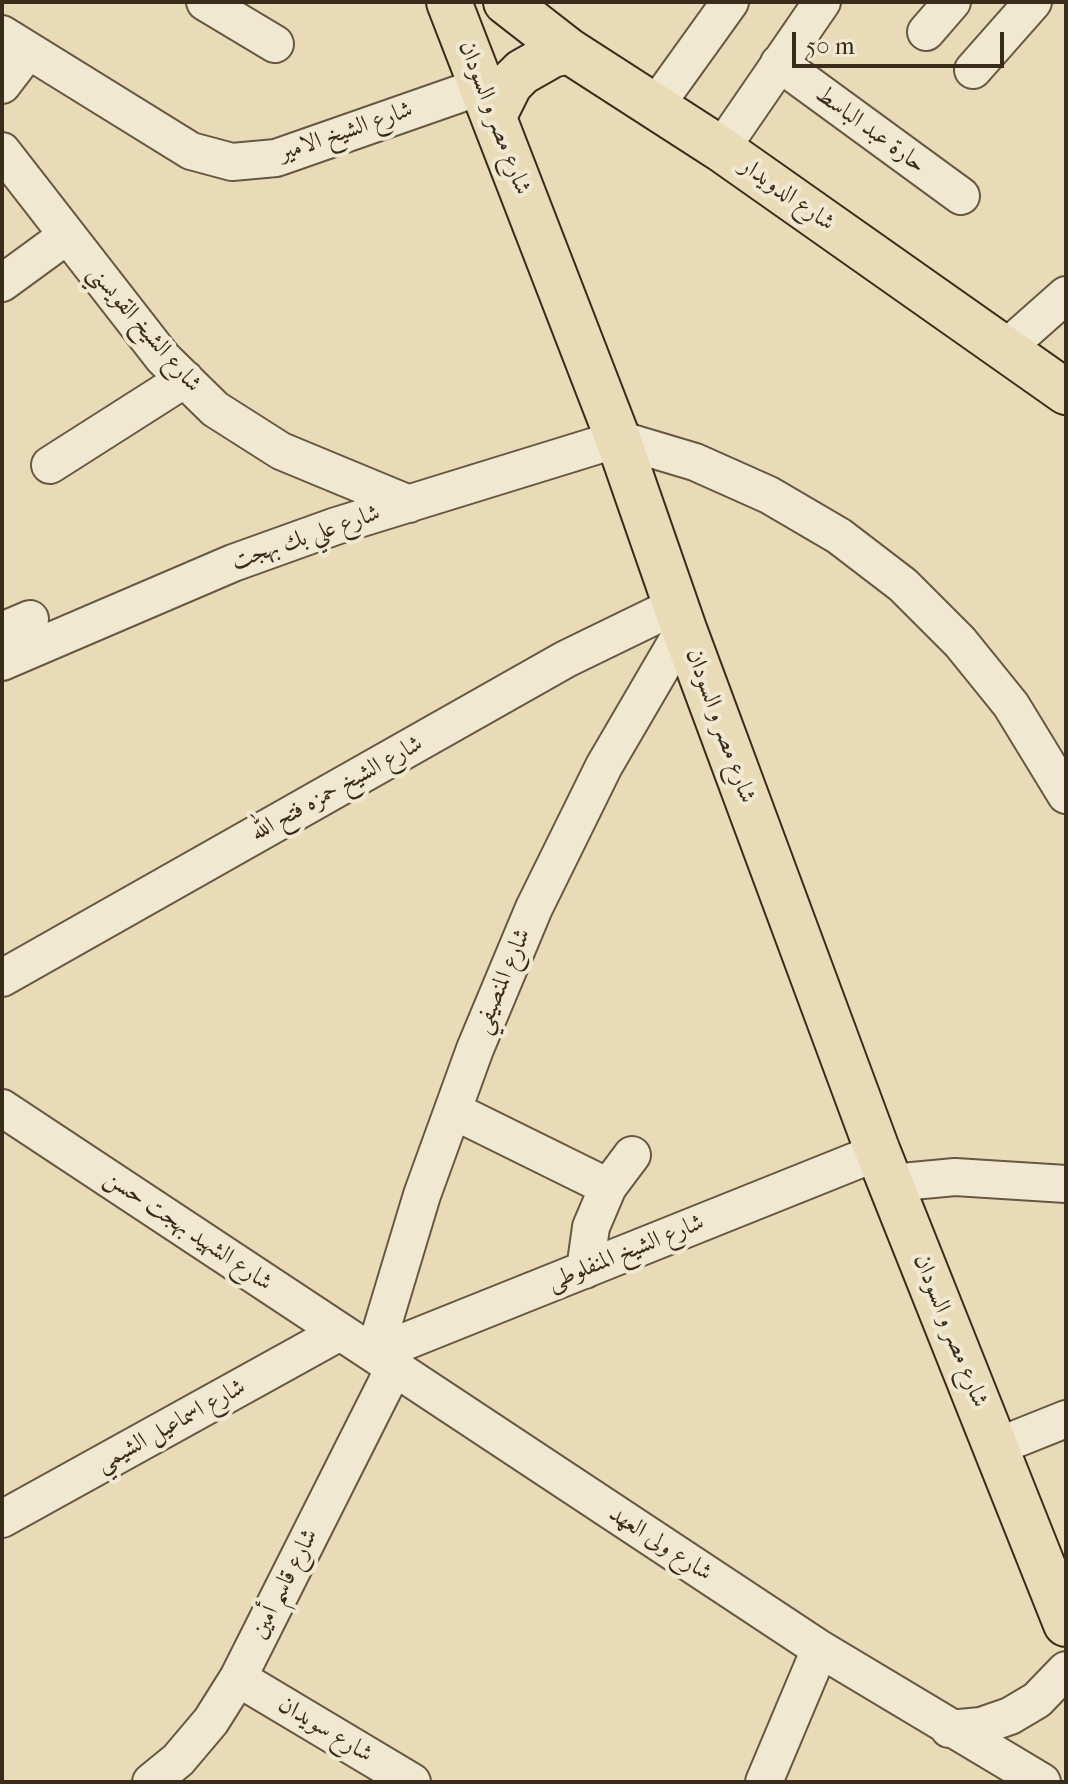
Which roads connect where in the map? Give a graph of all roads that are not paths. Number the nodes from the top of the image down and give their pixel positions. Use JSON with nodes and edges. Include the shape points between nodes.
{"nodes":[{"id":1,"x":205,"y":2,"type":"edge"},
{"id":2,"x":449,"y":2,"type":"edge"},
{"id":3,"x":506,"y":2,"type":"edge"},
{"id":4,"x":730,"y":2,"type":"edge"},
{"id":5,"x":822,"y":2,"type":"edge"},
{"id":6,"x":952,"y":2,"type":"edge"},
{"id":7,"x":1033,"y":2,"type":"edge"},
{"id":8,"x":926,"y":32,"type":"dead end"},
{"id":9,"x":15,"y":42,"type":"edge"},
{"id":10,"x":275,"y":44,"type":"dead end"},
{"id":11,"x":569,"y":51,"type":"junction"},
{"id":12,"x":779,"y":63,"type":"junction"},
{"id":13,"x":973,"y":70,"type":"dead end"},
{"id":14,"x":2,"y":85,"type":"edge"},
{"id":15,"x":488,"y":101,"type":"junction"},
{"id":16,"x":656,"y":105,"type":"junction"},
{"id":17,"x":721,"y":149,"type":"junction"},
{"id":18,"x":2,"y":151,"type":"edge"},
{"id":19,"x":961,"y":196,"type":"dead end"},
{"id":20,"x":65,"y":237,"type":"junction"},
{"id":21,"x":2,"y":283,"type":"edge"},
{"id":22,"x":1066,"y":295,"type":"edge"},
{"id":23,"x":1005,"y":349,"type":"junction"},
{"id":24,"x":185,"y":379,"type":"junction"},
{"id":25,"x":1066,"y":392,"type":"edge"},
{"id":26,"x":618,"y":439,"type":"junction"},
{"id":27,"x":50,"y":465,"type":"dead end"},
{"id":28,"x":409,"y":504,"type":"junction"},
{"id":29,"x":680,"y":617,"type":"junction"},
{"id":30,"x":2,"y":662,"type":"edge"},
{"id":31,"x":1066,"y":795,"type":"edge"},
{"id":32,"x":2,"y":978,"type":"edge"},
{"id":33,"x":2,"y":1108,"type":"edge"},
{"id":34,"x":454,"y":1111,"type":"junction"},
{"id":35,"x":632,"y":1155,"type":"dead end"},
{"id":36,"x":884,"y":1167,"type":"junction"},
{"id":37,"x":1066,"y":1184,"type":"edge"},
{"id":38,"x":608,"y":1187,"type":"junction"},
{"id":39,"x":585,"y":1270,"type":"junction"},
{"id":40,"x":340,"y":1332,"type":"junction"},
{"id":41,"x":384,"y":1361,"type":"junction"},
{"id":42,"x":1066,"y":1419,"type":"edge"},
{"id":43,"x":996,"y":1447,"type":"junction"},
{"id":44,"x":2,"y":1519,"type":"edge"},
{"id":45,"x":1066,"y":1624,"type":"edge"},
{"id":46,"x":820,"y":1649,"type":"junction"},
{"id":47,"x":1066,"y":1670,"type":"edge"},
{"id":48,"x":238,"y":1678,"type":"junction"},
{"id":49,"x":949,"y":1729,"type":"junction"},
{"id":50,"x":151,"y":1782,"type":"edge"},
{"id":51,"x":412,"y":1782,"type":"edge"},
{"id":52,"x":764,"y":1782,"type":"edge"},
{"id":53,"x":1042,"y":1782,"type":"edge"}],
"edges":[{"from":1,"to":10,"type":"street"},
{"from":2,"to":15,"type":"main road","name":"شارع مصر و السودان"},
{"from":3,"to":11,"type":"main road","name":"شارع الدويدار"},
{"from":4,"to":16,"type":"street"},
{"from":5,"to":12,"type":"street"},
{"from":6,"to":8,"type":"street"},
{"from":7,"to":13,"type":"street"},
{"from":9,"to":14,"type":"street"},
{"from":9,"to":15,"type":"street","name":"شارع الشيخ الامير","via":[[191,151],[232,162],[276,158]]},
{"from":11,"to":15,"type":"main road","via":[[522,72]]},
{"from":11,"to":16,"type":"main road","name":"شارع الدويدار"},
{"from":12,"to":17,"type":"street"},
{"from":12,"to":19,"type":"street","name":"حارة عبد الباسط"},
{"from":15,"to":26,"type":"main road","name":"شارع مصر و السودان"},
{"from":16,"to":17,"type":"main road","name":"شارع الدويدار"},
{"from":17,"to":23,"type":"main road","name":"شارع الدويدار"},
{"from":18,"to":20,"type":"street","name":"شارع الشيخ القويسني"},
{"from":20,"to":21,"type":"street"},
{"from":20,"to":24,"type":"street","name":"شارع الشيخ القويسني"},
{"from":22,"to":23,"type":"street"},
{"from":23,"to":25,"type":"main road","name":"شارع الدويدار"},
{"from":24,"to":27,"type":"street"},
{"from":24,"to":28,"type":"street","name":"شارع الشيخ القويسني","via":[[215,409],[281,451]]},
{"from":26,"to":28,"type":"street","name":"شارع علي بك بهجت"},
{"from":26,"to":29,"type":"main road","name":"شارع مصر و السودان"},
{"from":26,"to":31,"type":"street","via":[[695,462],[769,495],[839,536],[903,585],[960,642],[1011,705]]},
{"from":28,"to":30,"type":"street","name":"شارع علي بك بهجت","via":[[233,563]]},
{"from":29,"to":32,"type":"street","name":"شارع الشيخ حمزه فتح الله","via":[[566,659]]},
{"from":29,"to":34,"type":"street","name":"شارع المنصيفي","via":[[534,908]]},
{"from":29,"to":36,"type":"main road","name":"شارع مصر و السودان"},
{"from":33,"to":40,"type":"street","name":"شارع الشهيد بهجت حسن"},
{"from":34,"to":38,"type":"street"},
{"from":34,"to":41,"type":"street","name":"شارع المنصيفي","via":[[422,1195]]},
{"from":35,"to":38,"type":"street"},
{"from":36,"to":37,"type":"street","name":"شارع الشيخ المنفلوطى"},
{"from":36,"to":39,"type":"street","name":"شارع الشيخ المنفلوطى"},
{"from":36,"to":43,"type":"main road","name":"شارع مصر و السودان"},
{"from":38,"to":39,"type":"street","via":[[591,1227]]},
{"from":39,"to":41,"type":"street","name":"شارع الشيخ المنفلوطى"},
{"from":40,"to":41,"type":"street","name":"شارع الشهيد بهجت حسن"},
{"from":40,"to":44,"type":"street","name":"شارع اسماعيل الشيمي"},
{"from":41,"to":46,"type":"street","name":"شارع ولى العهد"},
{"from":41,"to":48,"type":"street","name":"شارع قاسم أمين"},
{"from":42,"to":43,"type":"street"},
{"from":43,"to":45,"type":"main road","name":"شارع مصر و السودان"},
{"from":46,"to":49,"type":"street","name":"شارع ولى العهد"},
{"from":46,"to":52,"type":"street"},
{"from":47,"to":49,"type":"street","via":[[1037,1700],[1010,1716]]},
{"from":48,"to":50,"type":"street","name":"شارع قاسم أمين","via":[[211,1721]]},
{"from":48,"to":51,"type":"street","name":"شارع سويدان"},
{"from":49,"to":53,"type":"street","name":"شارع ولى العهد"}]}
